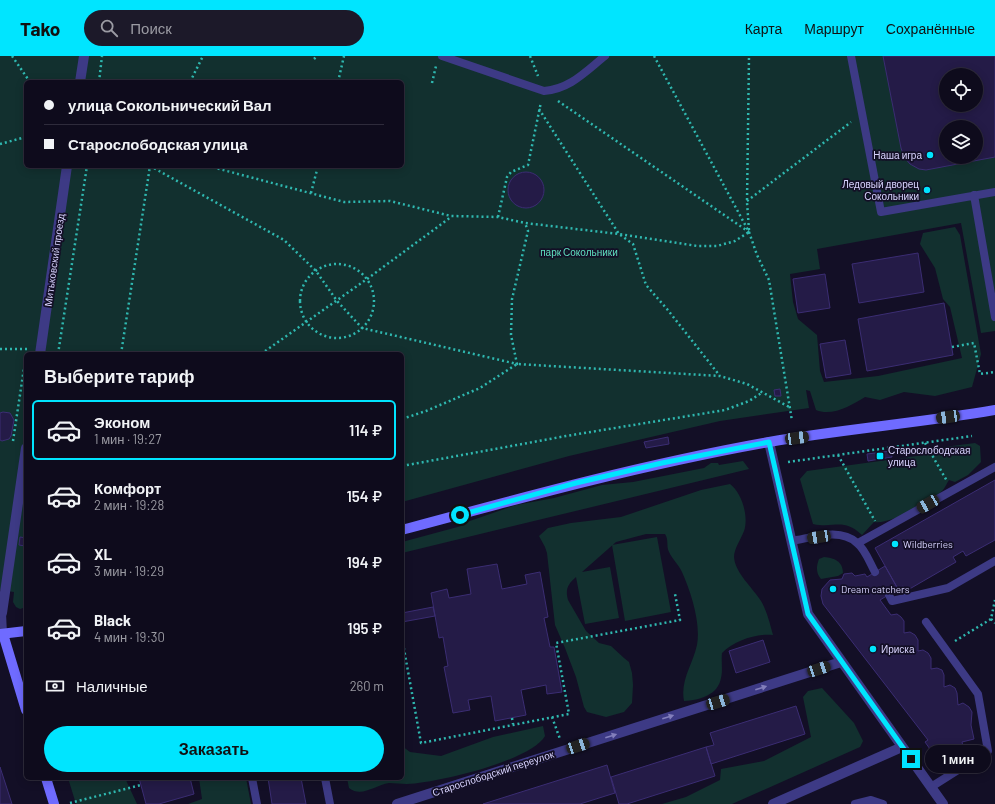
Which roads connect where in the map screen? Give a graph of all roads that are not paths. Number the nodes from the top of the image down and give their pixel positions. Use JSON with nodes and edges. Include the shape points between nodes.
{"nodes":[{"id":1,"x":84,"y":56,"type":"edge"},
{"id":2,"x":442,"y":56,"type":"edge"},
{"id":3,"x":605,"y":56,"type":"edge"},
{"id":4,"x":851,"y":56,"type":"edge"},
{"id":5,"x":80,"y":80,"type":"edge"},
{"id":6,"x":67,"y":168,"type":"edge"},
{"id":7,"x":995,"y":192,"type":"edge"},
{"id":8,"x":974,"y":195,"type":"junction"},
{"id":9,"x":995,"y":316,"type":"edge"},
{"id":10,"x":40,"y":352,"type":"edge"},
{"id":11,"x":995,"y":410,"type":"edge"},
{"id":12,"x":769,"y":442,"type":"junction"},
{"id":13,"x":24,"y":462,"type":"edge"},
{"id":14,"x":995,"y":467,"type":"edge"},
{"id":15,"x":404,"y":529,"type":"edge"},
{"id":16,"x":791,"y":541,"type":"junction"},
{"id":17,"x":858,"y":544,"type":"junction"},
{"id":18,"x":995,"y":561,"type":"edge"},
{"id":19,"x":875,"y":572,"type":"dead end"},
{"id":20,"x":889,"y":595,"type":"dead end"},
{"id":21,"x":2,"y":613,"type":"joint"},
{"id":22,"x":926,"y":622,"type":"dead end"},
{"id":23,"x":24,"y":631,"type":"edge"},
{"id":24,"x":2,"y":634,"type":"edge"},
{"id":25,"x":841,"y":662,"type":"junction"},
{"id":26,"x":24,"y":704,"type":"edge"},
{"id":27,"x":902,"y":747,"type":"junction"},
{"id":28,"x":47,"y":780,"type":"edge"},
{"id":29,"x":252,"y":780,"type":"edge"},
{"id":30,"x":325,"y":780,"type":"edge"},
{"id":31,"x":931,"y":787,"type":"junction"},
{"id":32,"x":54,"y":804,"type":"edge"},
{"id":33,"x":257,"y":804,"type":"edge"},
{"id":34,"x":330,"y":804,"type":"edge"},
{"id":35,"x":396,"y":804,"type":"edge"},
{"id":36,"x":773,"y":804,"type":"edge"},
{"id":37,"x":855,"y":804,"type":"edge"},
{"id":38,"x":883,"y":804,"type":"edge"},
{"id":39,"x":943,"y":804,"type":"edge"}],
"edges":[{"from":1,"to":5,"type":"street"},
{"from":2,"to":3,"type":"lane","via":[[544,91],[567,86]]},
{"from":4,"to":8,"type":"lane","via":[[881,212]]},
{"from":6,"to":10,"type":"street","name":"Митьковский проезд"},
{"from":7,"to":8,"type":"lane"},
{"from":8,"to":9,"type":"lane"},
{"from":11,"to":12,"type":"main road"},
{"from":12,"to":15,"type":"main road","via":[[576,483]]},
{"from":12,"to":16,"type":"street"},
{"from":13,"to":21,"type":"street"},
{"from":14,"to":17,"type":"lane"},
{"from":16,"to":17,"type":"lane","via":[[834,534],[850,538]]},
{"from":16,"to":25,"type":"street","via":[[808,614]]},
{"from":17,"to":19,"type":"lane"},
{"from":18,"to":20,"type":"lane","via":[[948,588],[892,601]]},
{"from":21,"to":24,"type":"lane"},
{"from":22,"to":31,"type":"lane","via":[[978,694],[988,751]]},
{"from":23,"to":24,"type":"main road"},
{"from":24,"to":26,"type":"main road"},
{"from":25,"to":27,"type":"street"},
{"from":35,"to":25,"type":"street","name":"Старослободский переулок","one_way":true},
{"from":27,"to":31,"type":"street"},
{"from":27,"to":36,"type":"street"},
{"from":28,"to":32,"type":"main road"},
{"from":29,"to":33,"type":"lane"},
{"from":30,"to":34,"type":"lane"},
{"from":31,"to":39,"type":"street"},
{"from":37,"to":38,"type":"lane","via":[[871,800]]}]}
